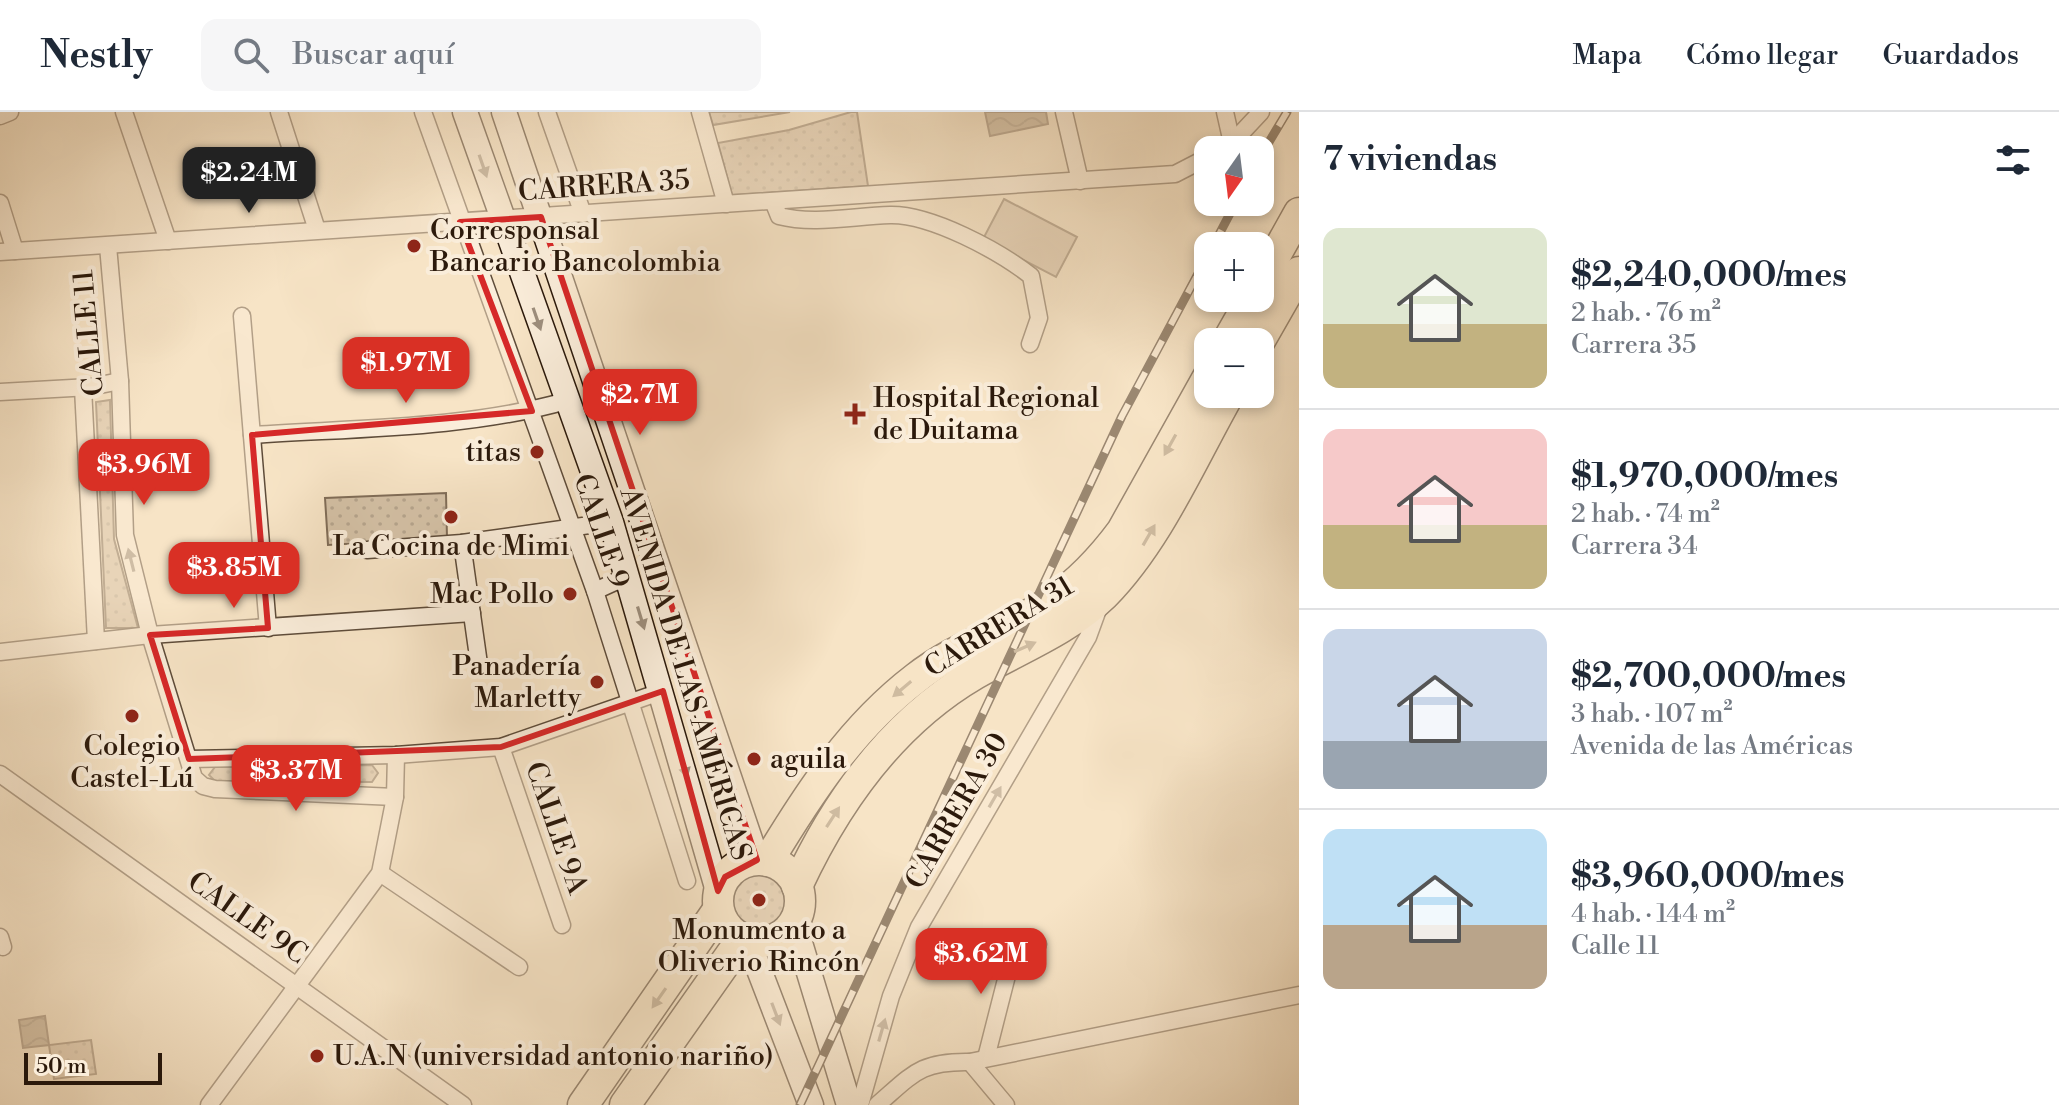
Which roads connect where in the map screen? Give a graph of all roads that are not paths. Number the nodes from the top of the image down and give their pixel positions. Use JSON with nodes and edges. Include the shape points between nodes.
{"nodes":[{"id":1,"x":10,"y":112,"type":"edge"},
{"id":2,"x":124,"y":112,"type":"edge"},
{"id":3,"x":279,"y":112,"type":"edge"},
{"id":4,"x":423,"y":112,"type":"edge"},
{"id":5,"x":465,"y":112,"type":"edge"},
{"id":6,"x":504,"y":112,"type":"edge"},
{"id":7,"x":547,"y":112,"type":"edge"},
{"id":8,"x":700,"y":112,"type":"edge"},
{"id":9,"x":1064,"y":112,"type":"edge"},
{"id":10,"x":1225,"y":112,"type":"edge"},
{"id":11,"x":1261,"y":112,"type":"edge"},
{"id":12,"x":0,"y":116,"type":"edge"},
{"id":13,"x":1226,"y":136,"type":"edge"},
{"id":14,"x":1237,"y":136,"type":"edge"},
{"id":15,"x":1194,"y":164,"type":"edge"},
{"id":16,"x":1080,"y":181,"type":"junction"},
{"id":17,"x":773,"y":201,"type":"junction"},
{"id":18,"x":0,"y":203,"type":"edge"},
{"id":19,"x":726,"y":204,"type":"junction"},
{"id":20,"x":1299,"y":213,"type":"edge"},
{"id":21,"x":583,"y":214,"type":"junction"},
{"id":22,"x":541,"y":217,"type":"junction"},
{"id":23,"x":502,"y":219,"type":"junction"},
{"id":24,"x":460,"y":222,"type":"junction"},
{"id":25,"x":317,"y":230,"type":"junction"},
{"id":26,"x":168,"y":241,"type":"junction"},
{"id":27,"x":108,"y":246,"type":"junction"},
{"id":28,"x":8,"y":252,"type":"edge"},
{"id":29,"x":1274,"y":258,"type":"edge"},
{"id":30,"x":1299,"y":272,"type":"edge"},
{"id":31,"x":242,"y":316,"type":"dead end"},
{"id":32,"x":1267,"y":328,"type":"edge"},
{"id":33,"x":1030,"y":344,"type":"dead end"},
{"id":34,"x":120,"y":381,"type":"junction"},
{"id":35,"x":83,"y":388,"type":"junction"},
{"id":36,"x":0,"y":392,"type":"edge"},
{"id":37,"x":566,"y":401,"type":"junction"},
{"id":38,"x":1194,"y":402,"type":"edge"},
{"id":39,"x":1221,"y":408,"type":"edge"},
{"id":40,"x":532,"y":411,"type":"junction"},
{"id":41,"x":252,"y":435,"type":"junction"},
{"id":42,"x":611,"y":522,"type":"junction"},
{"id":43,"x":573,"y":530,"type":"junction"},
{"id":44,"x":462,"y":543,"type":"junction"},
{"id":45,"x":367,"y":550,"type":"dead end"},
{"id":46,"x":628,"y":576,"type":"junction"},
{"id":47,"x":595,"y":591,"type":"junction"},
{"id":48,"x":1102,"y":596,"type":"junction"},
{"id":49,"x":472,"y":613,"type":"junction"},
{"id":50,"x":268,"y":628,"type":"junction"},
{"id":51,"x":150,"y":635,"type":"junction"},
{"id":52,"x":96,"y":641,"type":"junction"},
{"id":53,"x":0,"y":652,"type":"edge"},
{"id":54,"x":479,"y":664,"type":"dead end"},
{"id":55,"x":663,"y":691,"type":"junction"},
{"id":56,"x":629,"y":702,"type":"junction"},
{"id":57,"x":501,"y":747,"type":"junction"},
{"id":58,"x":396,"y":755,"type":"junction"},
{"id":59,"x":189,"y":759,"type":"junction"},
{"id":60,"x":0,"y":774,"type":"edge"},
{"id":61,"x":395,"y":797,"type":"junction"},
{"id":62,"x":762,"y":861,"type":"junction"},
{"id":63,"x":380,"y":873,"type":"junction"},
{"id":64,"x":687,"y":881,"type":"dead end"},
{"id":65,"x":797,"y":886,"type":"junction"},
{"id":66,"x":718,"y":900,"type":"junction"},
{"id":67,"x":794,"y":923,"type":"junction"},
{"id":68,"x":562,"y":925,"type":"dead end"},
{"id":69,"x":745,"y":940,"type":"junction"},
{"id":70,"x":1038,"y":944,"type":"dead end"},
{"id":71,"x":519,"y":967,"type":"dead end"},
{"id":72,"x":297,"y":985,"type":"junction"},
{"id":73,"x":1299,"y":995,"type":"edge"},
{"id":74,"x":978,"y":1060,"type":"junction"},
{"id":75,"x":209,"y":1105,"type":"edge"},
{"id":76,"x":463,"y":1105,"type":"edge"},
{"id":77,"x":583,"y":1105,"type":"edge"},
{"id":78,"x":625,"y":1105,"type":"edge"},
{"id":79,"x":811,"y":1105,"type":"edge"},
{"id":80,"x":849,"y":1105,"type":"edge"},
{"id":81,"x":860,"y":1105,"type":"edge"},
{"id":82,"x":877,"y":1105,"type":"edge"},
{"id":83,"x":1006,"y":1105,"type":"edge"}],
"edges":[{"from":1,"to":12,"type":"street"},
{"from":2,"to":26,"type":"street"},
{"from":3,"to":25,"type":"street"},
{"from":4,"to":24,"type":"street","name":"CALLE 9"},
{"from":5,"to":23,"type":"main road","name":"AVENIDA DE LAS AMÉRICAS","one_way":true},
{"from":6,"to":22,"type":"main road","name":"AVENIDA DE LAS AMÉRICAS"},
{"from":7,"to":21,"type":"street"},
{"from":8,"to":19,"type":"street"},
{"from":9,"to":16,"type":"street"},
{"from":10,"to":13,"type":"street"},
{"from":11,"to":14,"type":"street"},
{"from":15,"to":16,"type":"street","name":"CARRERA 35","via":[[1175,174]]},
{"from":16,"to":17,"type":"street","name":"CARRERA 35"},
{"from":17,"to":19,"type":"street","name":"CARRERA 35"},
{"from":17,"to":33,"type":"street","via":[[779,216],[796,221],[894,215],[926,219],[1017,265],[1031,276],[1039,318]]},
{"from":18,"to":28,"type":"street"},
{"from":19,"to":21,"type":"street","name":"CARRERA 35"},
{"from":20,"to":29,"type":"highway"},
{"from":21,"to":22,"type":"street","name":"CARRERA 35"},
{"from":22,"to":23,"type":"street","name":"CARRERA 35"},
{"from":22,"to":62,"type":"main road","name":"AVENIDA DE LAS AMÉRICAS"},
{"from":23,"to":24,"type":"street","name":"CARRERA 35"},
{"from":23,"to":37,"type":"main road","name":"AVENIDA DE LAS AMÉRICAS","one_way":true},
{"from":24,"to":25,"type":"street","name":"CARRERA 35"},
{"from":24,"to":40,"type":"street","name":"CALLE 9"},
{"from":25,"to":26,"type":"street","name":"CARRERA 35"},
{"from":26,"to":27,"type":"street","name":"CARRERA 35"},
{"from":27,"to":28,"type":"street","name":"CARRERA 35"},
{"from":27,"to":34,"type":"street","name":"CALLE 11"},
{"from":30,"to":32,"type":"highway"},
{"from":31,"to":41,"type":"street"},
{"from":34,"to":35,"type":"street"},
{"from":51,"to":34,"type":"street","name":"CALLE 11","one_way":true,"via":[[125,535]]},
{"from":35,"to":36,"type":"street"},
{"from":35,"to":52,"type":"street"},
{"from":37,"to":40,"type":"street"},
{"from":37,"to":42,"type":"main road","name":"AVENIDA DE LAS AMÉRICAS"},
{"from":38,"to":62,"type":"highway","name":"CARRERA 31","one_way":true,"via":[[1106,553],[1054,600],[918,676],[868,717]]},
{"from":48,"to":39,"type":"highway","name":"CARRERA 31","one_way":true,"via":[[1142,548]]},
{"from":40,"to":41,"type":"street"},
{"from":40,"to":43,"type":"street","name":"CALLE 9"},
{"from":41,"to":50,"type":"street"},
{"from":42,"to":43,"type":"street"},
{"from":42,"to":46,"type":"main road","name":"AVENIDA DE LAS AMÉRICAS"},
{"from":43,"to":44,"type":"street"},
{"from":43,"to":47,"type":"street","name":"CALLE 9"},
{"from":44,"to":45,"type":"street"},
{"from":44,"to":49,"type":"street"},
{"from":46,"to":47,"type":"street"},
{"from":46,"to":55,"type":"main road","name":"AVENIDA DE LAS AMÉRICAS","one_way":true},
{"from":47,"to":56,"type":"street","name":"CALLE 9"},
{"from":65,"to":48,"type":"highway","name":"CARRERA 31","one_way":true,"via":[[834,815],[894,739],[970,677],[1042,639]]},
{"from":81,"to":48,"type":"street","name":"CARRERA 30","one_way":true,"via":[[912,941],[1088,637]]},
{"from":49,"to":50,"type":"street"},
{"from":49,"to":54,"type":"street"},
{"from":50,"to":51,"type":"street"},
{"from":51,"to":52,"type":"street"},
{"from":51,"to":59,"type":"street","name":"CALLE 11"},
{"from":52,"to":53,"type":"street"},
{"from":55,"to":56,"type":"street"},
{"from":55,"to":66,"type":"main road","name":"AVENIDA DE LAS AMÉRICAS","one_way":true},
{"from":56,"to":57,"type":"street"},
{"from":56,"to":64,"type":"street","name":"CALLE 9"},
{"from":57,"to":58,"type":"street"},
{"from":57,"to":68,"type":"street","name":"CALLE 9A"},
{"from":58,"to":59,"type":"street"},
{"from":58,"to":61,"type":"street"},
{"from":59,"to":61,"type":"street","name":"CALLE 11","via":[[194,778],[203,786]]},
{"from":60,"to":72,"type":"street","name":"CALLE 9C"},
{"from":61,"to":63,"type":"street"},
{"from":62,"to":65,"type":"highway","via":[[782,867]]},
{"from":62,"to":66,"type":"highway","via":[[731,871]]},
{"from":63,"to":71,"type":"street"},
{"from":63,"to":72,"type":"street"},
{"from":65,"to":67,"type":"highway","via":[[800,905]]},
{"from":66,"to":69,"type":"highway","via":[[726,927]]},
{"from":66,"to":77,"type":"highway","one_way":true},
{"from":67,"to":69,"type":"highway","via":[[774,940]]},
{"from":67,"to":80,"type":"main road"},
{"from":69,"to":78,"type":"highway"},
{"from":69,"to":79,"type":"main road","one_way":true},
{"from":70,"to":74,"type":"street","via":[[1015,944]]},
{"from":72,"to":75,"type":"street"},
{"from":72,"to":76,"type":"street","name":"CALLE 9C"},
{"from":73,"to":74,"type":"street"},
{"from":74,"to":82,"type":"street","via":[[924,1067]]},
{"from":74,"to":83,"type":"street"}]}
